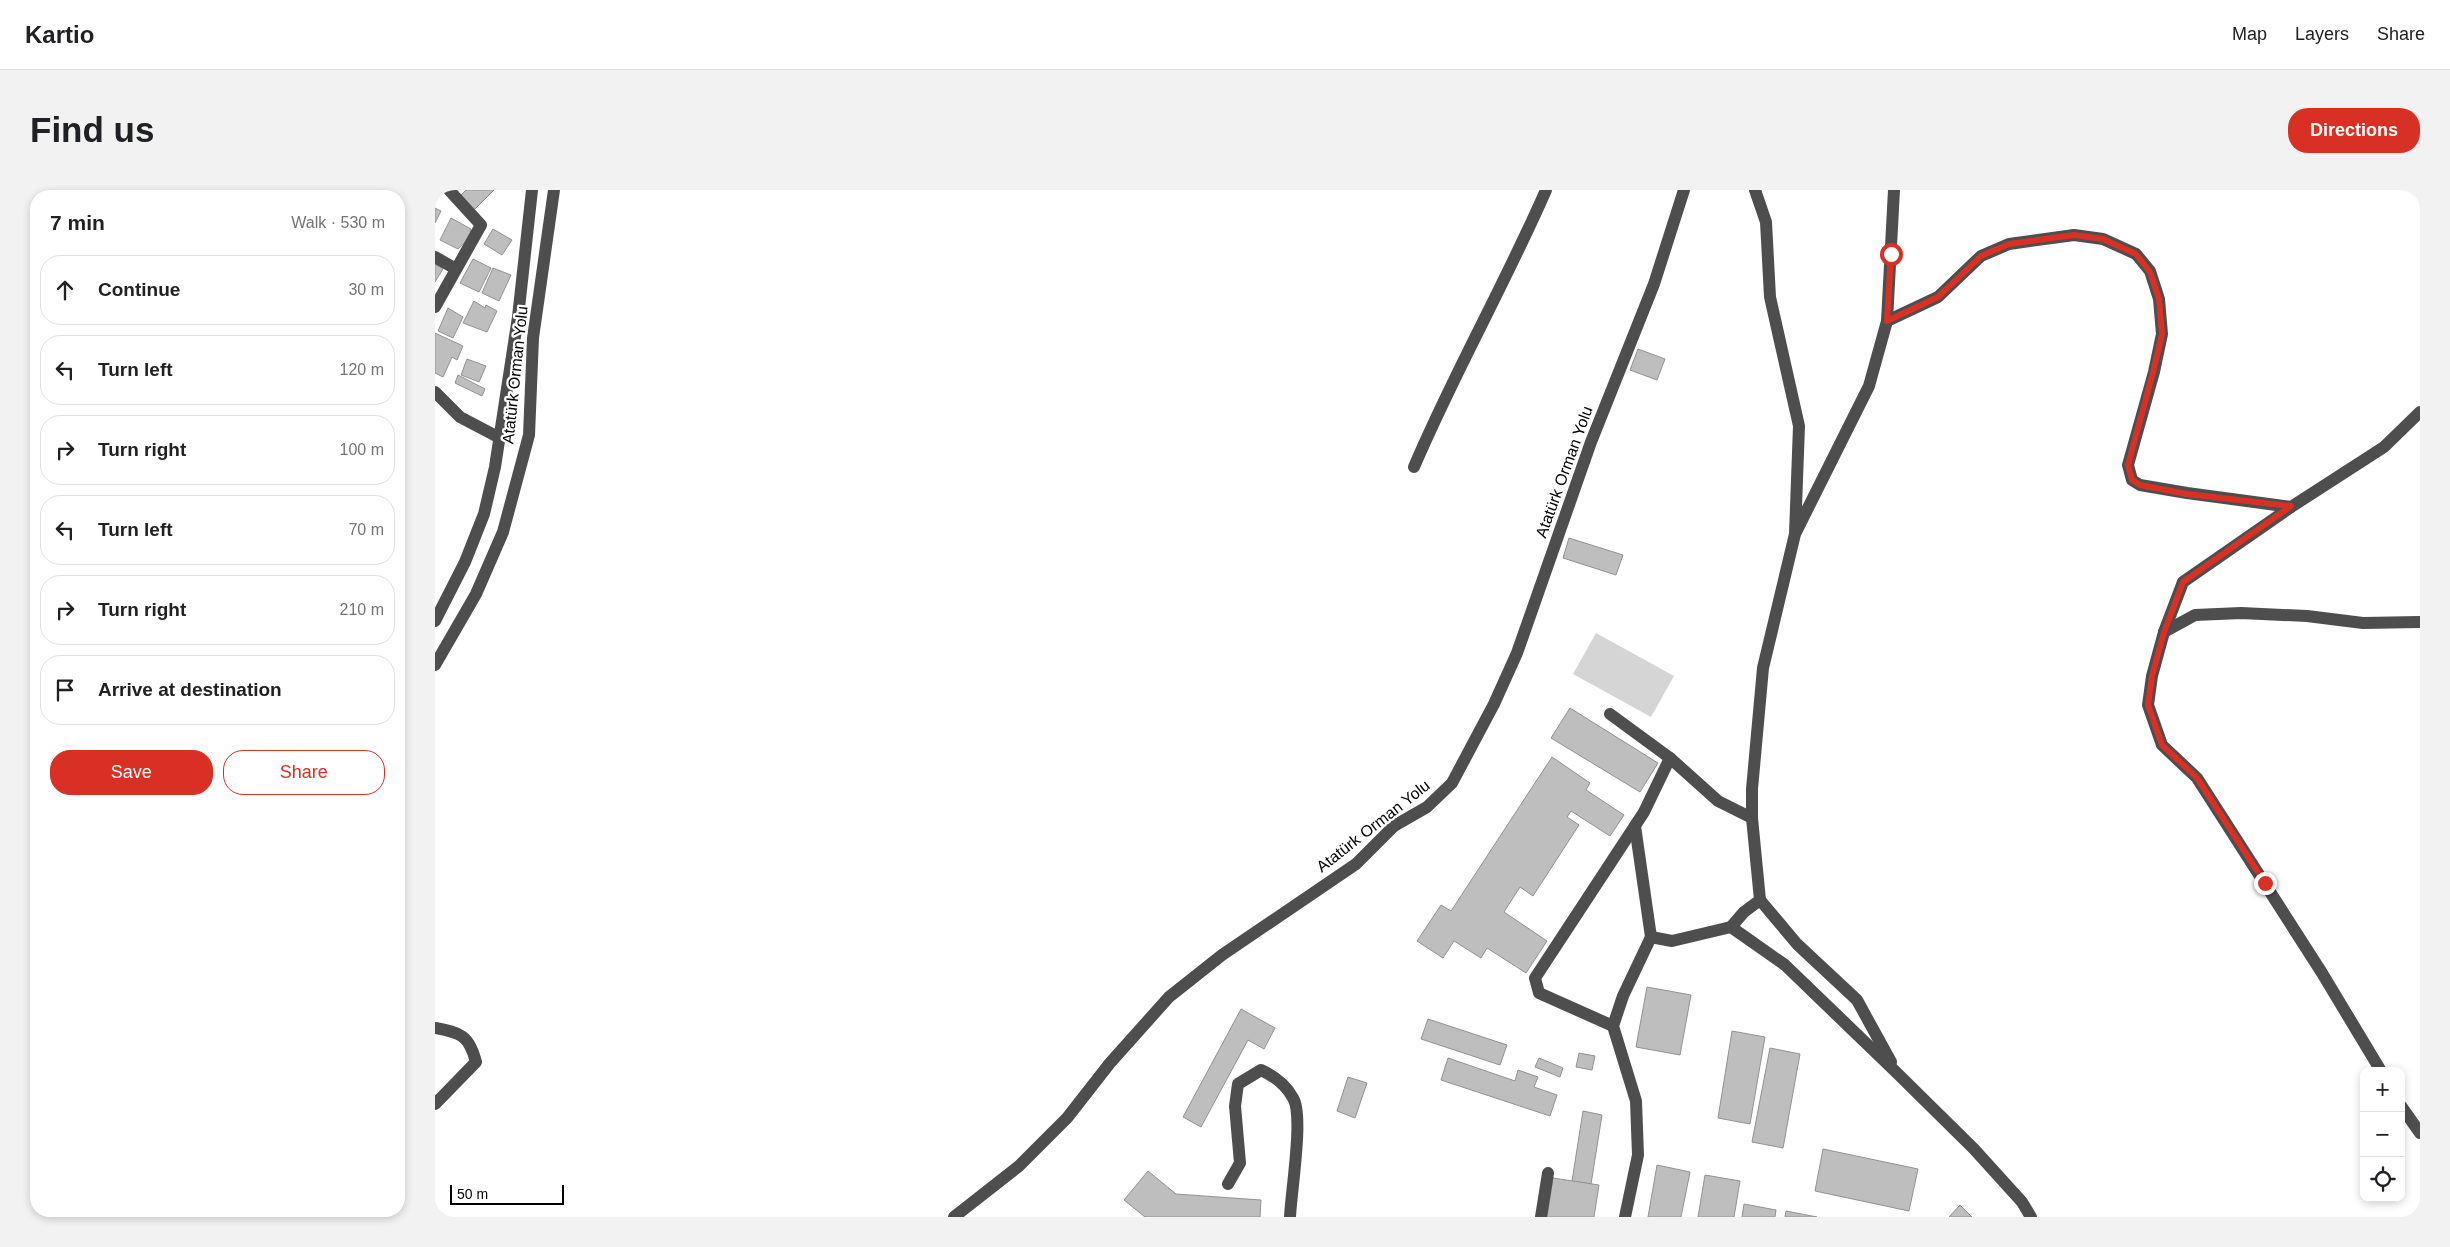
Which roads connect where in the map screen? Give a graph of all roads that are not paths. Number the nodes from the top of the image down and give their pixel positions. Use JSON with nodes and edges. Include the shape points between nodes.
{"nodes":[{"id":1,"x":449,"y":190,"type":"edge"},
{"id":2,"x":532,"y":190,"type":"edge"},
{"id":3,"x":554,"y":190,"type":"edge"},
{"id":4,"x":1546,"y":190,"type":"edge"},
{"id":5,"x":1684,"y":190,"type":"edge"},
{"id":6,"x":1755,"y":190,"type":"edge"},
{"id":7,"x":1894,"y":190,"type":"edge"},
{"id":8,"x":435,"y":257,"type":"edge"},
{"id":9,"x":456,"y":269,"type":"junction"},
{"id":10,"x":435,"y":307,"type":"edge"},
{"id":11,"x":1887,"y":321,"type":"junction"},
{"id":12,"x":435,"y":392,"type":"edge"},
{"id":13,"x":2420,"y":412,"type":"edge"},
{"id":14,"x":498,"y":437,"type":"junction"},
{"id":15,"x":1414,"y":467,"type":"dead end"},
{"id":16,"x":2291,"y":506,"type":"junction"},
{"id":17,"x":1795,"y":534,"type":"junction"},
{"id":18,"x":435,"y":621,"type":"edge"},
{"id":19,"x":2420,"y":622,"type":"edge"},
{"id":20,"x":2164,"y":632,"type":"junction"},
{"id":21,"x":435,"y":665,"type":"edge"},
{"id":22,"x":1610,"y":714,"type":"dead end"},
{"id":23,"x":1670,"y":758,"type":"junction"},
{"id":24,"x":1752,"y":818,"type":"junction"},
{"id":25,"x":1635,"y":826,"type":"junction"},
{"id":26,"x":1760,"y":900,"type":"junction"},
{"id":27,"x":1731,"y":927,"type":"junction"},
{"id":28,"x":1651,"y":937,"type":"junction"},
{"id":29,"x":1613,"y":1026,"type":"junction"},
{"id":30,"x":435,"y":1028,"type":"edge"},
{"id":31,"x":2379,"y":1067,"type":"edge"},
{"id":32,"x":1898,"y":1074,"type":"junction"},
{"id":33,"x":435,"y":1104,"type":"edge"},
{"id":34,"x":2405,"y":1112,"type":"edge"},
{"id":35,"x":2420,"y":1133,"type":"edge"},
{"id":36,"x":1548,"y":1173,"type":"dead end"},
{"id":37,"x":1228,"y":1184,"type":"dead end"},
{"id":38,"x":953,"y":1217,"type":"edge"},
{"id":39,"x":1290,"y":1217,"type":"edge"},
{"id":40,"x":1541,"y":1217,"type":"edge"},
{"id":41,"x":1625,"y":1217,"type":"edge"},
{"id":42,"x":2031,"y":1217,"type":"edge"}],
"edges":[{"from":1,"to":9,"type":"street","via":[[481,225]]},
{"from":2,"to":14,"type":"street","via":[[518,317]]},
{"from":3,"to":21,"type":"street","name":"Atatürk Orman Yolu","via":[[533,338],[529,435],[503,532],[476,594]]},
{"from":4,"to":15,"type":"street"},
{"from":5,"to":38,"type":"street","name":"Atatürk Orman Yolu","via":[[1654,284],[1591,442],[1517,653],[1490,713],[1451,783],[1427,807],[1395,826],[1356,864],[1222,955],[1169,997],[1110,1063],[1067,1118],[1019,1166]]},
{"from":6,"to":17,"type":"street","via":[[1766,222],[1771,297],[1799,426]]},
{"from":7,"to":11,"type":"street"},
{"from":8,"to":9,"type":"street"},
{"from":9,"to":10,"type":"street"},
{"from":11,"to":16,"type":"street","via":[[1938,297],[1981,256],[2009,244],[2074,235],[2103,239],[2136,254],[2150,272],[2159,299],[2162,334],[2128,465],[2132,480],[2140,485],[2187,494]]},
{"from":11,"to":17,"type":"street","via":[[1869,386]]},
{"from":12,"to":14,"type":"street","via":[[460,417]]},
{"from":13,"to":16,"type":"street","via":[[2384,446]]},
{"from":14,"to":18,"type":"street","via":[[484,514],[465,562]]},
{"from":16,"to":20,"type":"street","via":[[2183,582]]},
{"from":17,"to":24,"type":"street","via":[[1763,668]]},
{"from":19,"to":20,"type":"street","via":[[2363,622],[2241,613],[2195,615]]},
{"from":20,"to":31,"type":"street","via":[[2148,705],[2162,745],[2197,778]]},
{"from":22,"to":23,"type":"street"},
{"from":23,"to":24,"type":"street","via":[[1718,802]]},
{"from":23,"to":25,"type":"street"},
{"from":24,"to":26,"type":"street"},
{"from":25,"to":28,"type":"street"},
{"from":25,"to":29,"type":"street","via":[[1535,978],[1539,993]]},
{"from":26,"to":27,"type":"street"},
{"from":26,"to":32,"type":"street","via":[[1797,944],[1857,1000]]},
{"from":27,"to":28,"type":"street","via":[[1672,941]]},
{"from":27,"to":32,"type":"street","via":[[1785,965]]},
{"from":28,"to":29,"type":"street","via":[[1623,996]]},
{"from":29,"to":41,"type":"street","via":[[1636,1101],[1638,1155]]},
{"from":30,"to":33,"type":"street","via":[[456,1032],[471,1044],[475,1062]]},
{"from":32,"to":42,"type":"street","via":[[1975,1149],[2022,1202]]},
{"from":34,"to":35,"type":"street"},
{"from":36,"to":40,"type":"street"},
{"from":37,"to":39,"type":"street","via":[[1239,1162],[1235,1106],[1239,1084],[1261,1070],[1275,1077],[1294,1099],[1297,1127]]}]}
